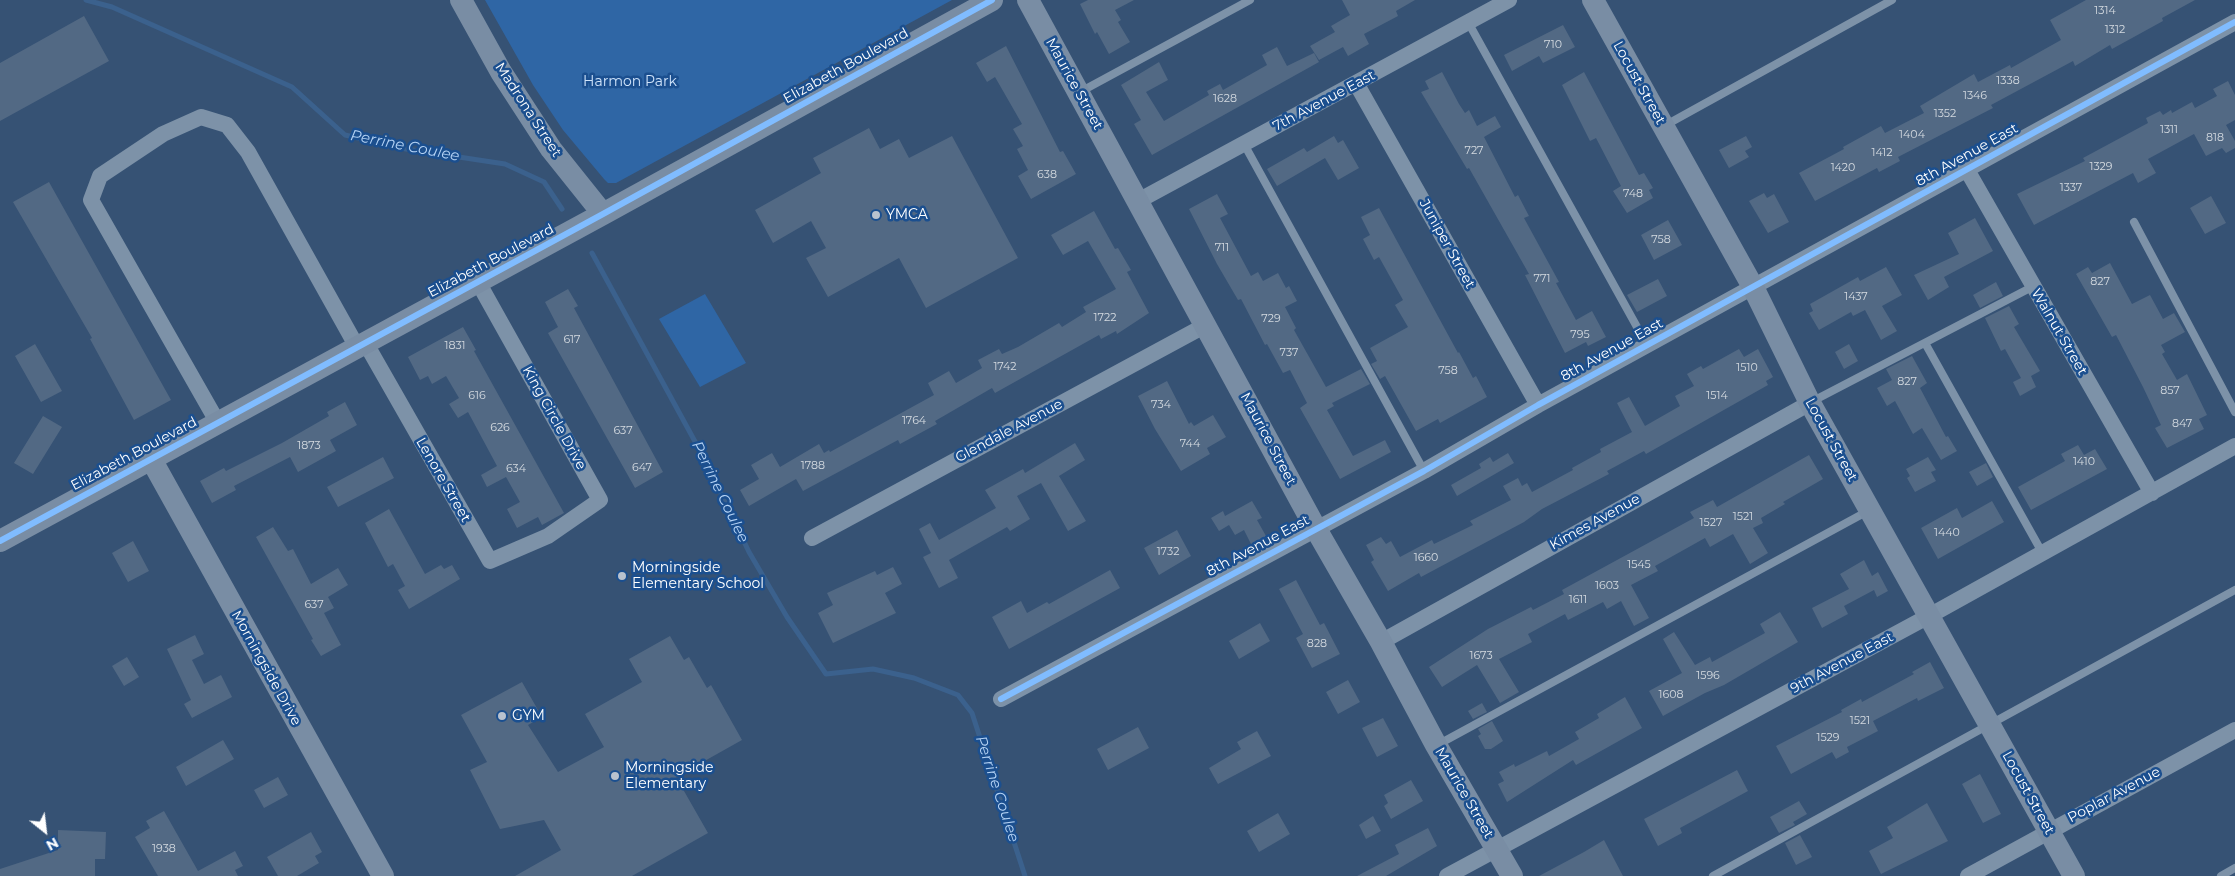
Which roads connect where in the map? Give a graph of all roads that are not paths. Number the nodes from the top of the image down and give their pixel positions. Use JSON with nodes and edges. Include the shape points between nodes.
{"nodes":[{"id":1,"x":461,"y":0,"type":"edge"},
{"id":2,"x":992,"y":0,"type":"edge"},
{"id":3,"x":1028,"y":0,"type":"edge"},
{"id":4,"x":1250,"y":0,"type":"edge"},
{"id":5,"x":1509,"y":0,"type":"edge"},
{"id":6,"x":1593,"y":0,"type":"edge"},
{"id":7,"x":1892,"y":0,"type":"edge"},
{"id":8,"x":1468,"y":22,"type":"junction"},
{"id":9,"x":2235,"y":22,"type":"edge"},
{"id":10,"x":1356,"y":83,"type":"junction"},
{"id":11,"x":1078,"y":93,"type":"junction"},
{"id":12,"x":1663,"y":126,"type":"junction"},
{"id":13,"x":1244,"y":144,"type":"junction"},
{"id":14,"x":1967,"y":170,"type":"junction"},
{"id":15,"x":1138,"y":201,"type":"junction"},
{"id":16,"x":603,"y":214,"type":"junction"},
{"id":17,"x":2134,"y":222,"type":"dead end"},
{"id":18,"x":478,"y":282,"type":"junction"},
{"id":19,"x":2034,"y":286,"type":"junction"},
{"id":20,"x":1753,"y":287,"type":"junction"},
{"id":21,"x":1206,"y":325,"type":"junction"},
{"id":22,"x":1924,"y":343,"type":"junction"},
{"id":23,"x":361,"y":345,"type":"junction"},
{"id":24,"x":1647,"y":345,"type":"junction"},
{"id":25,"x":1810,"y":403,"type":"junction"},
{"id":26,"x":1538,"y":405,"type":"junction"},
{"id":27,"x":2235,"y":412,"type":"edge"},
{"id":28,"x":218,"y":423,"type":"junction"},
{"id":29,"x":2235,"y":446,"type":"edge"},
{"id":30,"x":151,"y":459,"type":"junction"},
{"id":31,"x":1424,"y":472,"type":"junction"},
{"id":32,"x":2152,"y":493,"type":"junction"},
{"id":33,"x":1870,"y":510,"type":"junction"},
{"id":34,"x":1316,"y":529,"type":"junction"},
{"id":35,"x":548,"y":536,"type":"joint"},
{"id":36,"x":812,"y":538,"type":"dead end"},
{"id":37,"x":0,"y":541,"type":"edge"},
{"id":38,"x":2043,"y":554,"type":"junction"},
{"id":39,"x":2235,"y":590,"type":"edge"},
{"id":40,"x":1929,"y":616,"type":"junction"},
{"id":41,"x":1381,"y":642,"type":"junction"},
{"id":42,"x":1001,"y":699,"type":"dead end"},
{"id":43,"x":1990,"y":726,"type":"junction"},
{"id":44,"x":2235,"y":730,"type":"edge"},
{"id":45,"x":1436,"y":746,"type":"junction"},
{"id":46,"x":2049,"y":831,"type":"junction"},
{"id":47,"x":1497,"y":850,"type":"junction"},
{"id":48,"x":2235,"y":868,"type":"edge"},
{"id":49,"x":383,"y":876,"type":"edge"},
{"id":50,"x":1448,"y":876,"type":"edge"},
{"id":51,"x":1512,"y":876,"type":"edge"},
{"id":52,"x":1713,"y":876,"type":"edge"},
{"id":53,"x":1968,"y":876,"type":"edge"},
{"id":54,"x":2074,"y":876,"type":"edge"},
{"id":55,"x":2221,"y":876,"type":"edge"}],
"edges":[{"from":1,"to":16,"type":"street","name":"Madrona Street","via":[[501,72],[551,149]]},
{"from":2,"to":16,"type":"street","name":"Elizabeth Boulevard"},
{"from":3,"to":11,"type":"street","name":"Maurice Street"},
{"from":4,"to":11,"type":"lane"},
{"from":5,"to":8,"type":"street","name":"7th Avenue East"},
{"from":6,"to":12,"type":"street","name":"Locust Street"},
{"from":7,"to":12,"type":"lane"},
{"from":8,"to":10,"type":"street","name":"7th Avenue East"},
{"from":8,"to":24,"type":"lane"},
{"from":9,"to":14,"type":"street","name":"8th Avenue East"},
{"from":10,"to":13,"type":"street","name":"7th Avenue East"},
{"from":10,"to":26,"type":"street","name":"Juniper Street"},
{"from":11,"to":15,"type":"street","name":"Maurice Street"},
{"from":12,"to":20,"type":"street","name":"Locust Street"},
{"from":13,"to":15,"type":"street","name":"7th Avenue East"},
{"from":13,"to":31,"type":"lane"},
{"from":14,"to":19,"type":"street","name":"Walnut Street"},
{"from":14,"to":20,"type":"street","name":"8th Avenue East"},
{"from":15,"to":21,"type":"street","name":"Maurice Street"},
{"from":16,"to":18,"type":"street","name":"Elizabeth Boulevard"},
{"from":17,"to":27,"type":"lane"},
{"from":18,"to":23,"type":"street","name":"Elizabeth Boulevard"},
{"from":18,"to":35,"type":"street","name":"King Circle Drive","via":[[600,500]]},
{"from":19,"to":22,"type":"lane"},
{"from":19,"to":32,"type":"street","name":"Walnut Street"},
{"from":20,"to":24,"type":"street","name":"8th Avenue East"},
{"from":20,"to":25,"type":"street","name":"Locust Street"},
{"from":21,"to":34,"type":"street","name":"Maurice Street"},
{"from":21,"to":36,"type":"street","name":"Glendale Avenue"},
{"from":22,"to":25,"type":"lane"},
{"from":22,"to":38,"type":"lane"},
{"from":23,"to":28,"type":"street","name":"Elizabeth Boulevard"},
{"from":23,"to":28,"type":"street","via":[[248,152],[227,125],[200,117],[163,134],[100,176],[91,200]]},
{"from":23,"to":35,"type":"street","name":"Lenore Street","via":[[490,561]]},
{"from":24,"to":26,"type":"street","name":"8th Avenue East"},
{"from":25,"to":33,"type":"street","name":"Locust Street"},
{"from":25,"to":41,"type":"street","name":"Kimes Avenue"},
{"from":26,"to":31,"type":"street","name":"8th Avenue East"},
{"from":28,"to":30,"type":"street","name":"Elizabeth Boulevard"},
{"from":29,"to":32,"type":"street","name":"9th Avenue East"},
{"from":30,"to":37,"type":"street","name":"Elizabeth Boulevard"},
{"from":30,"to":49,"type":"street","name":"Morningside Drive"},
{"from":31,"to":34,"type":"street","name":"8th Avenue East"},
{"from":32,"to":38,"type":"street","name":"9th Avenue East"},
{"from":33,"to":40,"type":"street","name":"Locust Street"},
{"from":33,"to":45,"type":"lane"},
{"from":34,"to":41,"type":"street","name":"Maurice Street"},
{"from":34,"to":42,"type":"street","name":"8th Avenue East"},
{"from":38,"to":40,"type":"street","name":"9th Avenue East"},
{"from":39,"to":43,"type":"lane"},
{"from":40,"to":43,"type":"street","name":"Locust Street"},
{"from":40,"to":47,"type":"street","name":"9th Avenue East"},
{"from":41,"to":45,"type":"street","name":"Maurice Street"},
{"from":43,"to":46,"type":"street","name":"Locust Street"},
{"from":43,"to":52,"type":"lane"},
{"from":44,"to":46,"type":"street","name":"Poplar Avenue"},
{"from":45,"to":47,"type":"street","name":"Maurice Street"},
{"from":46,"to":53,"type":"street","name":"Poplar Avenue"},
{"from":46,"to":54,"type":"street","name":"Locust Street"},
{"from":47,"to":50,"type":"street","name":"9th Avenue East"},
{"from":47,"to":51,"type":"street","name":"Maurice Street"},
{"from":48,"to":55,"type":"lane"}]}
